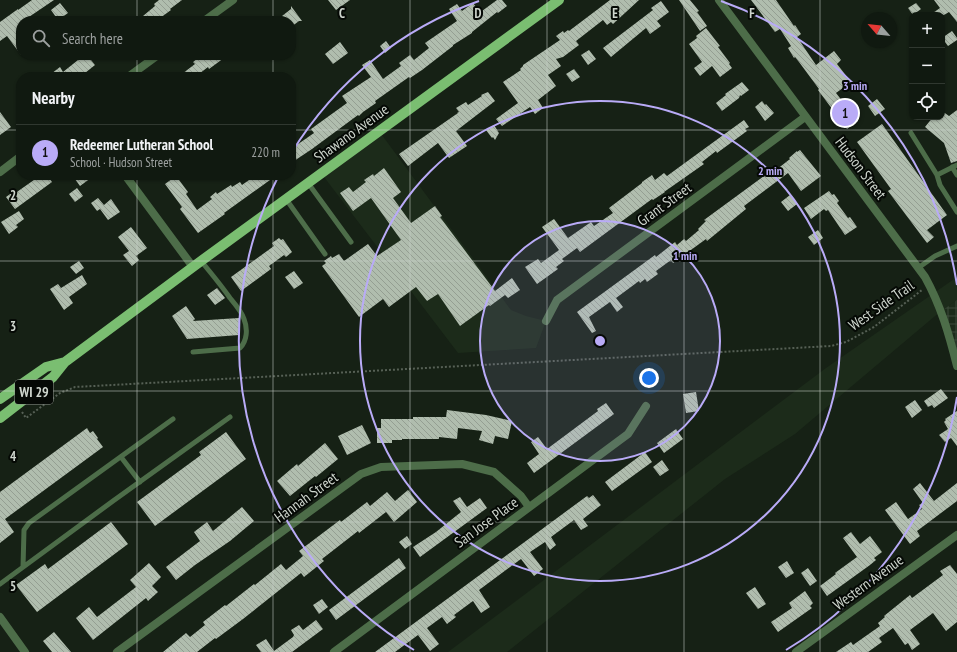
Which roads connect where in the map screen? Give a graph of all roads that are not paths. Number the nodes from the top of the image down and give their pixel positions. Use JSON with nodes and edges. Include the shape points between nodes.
{"nodes":[{"id":1,"x":233,"y":0,"type":"edge"},
{"id":2,"x":559,"y":0,"type":"edge"},
{"id":3,"x":719,"y":0,"type":"edge"},
{"id":4,"x":211,"y":16,"type":"edge"},
{"id":5,"x":151,"y":60,"type":"edge"},
{"id":6,"x":135,"y":72,"type":"edge"},
{"id":7,"x":805,"y":117,"type":"junction"},
{"id":8,"x":911,"y":133,"type":"dead end"},
{"id":9,"x":16,"y":160,"type":"edge"},
{"id":10,"x":954,"y":166,"type":"edge"},
{"id":11,"x":0,"y":172,"type":"edge"},
{"id":12,"x":937,"y":175,"type":"junction"},
{"id":13,"x":957,"y":175,"type":"edge"},
{"id":14,"x":129,"y":180,"type":"edge"},
{"id":15,"x":308,"y":183,"type":"junction"},
{"id":16,"x":286,"y":199,"type":"junction"},
{"id":17,"x":957,"y":212,"type":"edge"},
{"id":18,"x":351,"y":242,"type":"dead end"},
{"id":19,"x":957,"y":246,"type":"edge"},
{"id":20,"x":325,"y":254,"type":"dead end"},
{"id":21,"x":197,"y":264,"type":"junction"},
{"id":22,"x":918,"y":268,"type":"junction"},
{"id":23,"x":546,"y":321,"type":"dead end"},
{"id":24,"x":192,"y":352,"type":"dead end"},
{"id":25,"x":65,"y":362,"type":"junction"},
{"id":26,"x":957,"y":366,"type":"edge"},
{"id":27,"x":0,"y":399,"type":"edge"},
{"id":28,"x":646,"y":406,"type":"dead end"},
{"id":29,"x":230,"y":417,"type":"dead end"},
{"id":30,"x":0,"y":418,"type":"edge"},
{"id":31,"x":172,"y":420,"type":"dead end"},
{"id":32,"x":121,"y":457,"type":"junction"},
{"id":33,"x":140,"y":482,"type":"junction"},
{"id":34,"x":529,"y":507,"type":"junction"},
{"id":35,"x":957,"y":535,"type":"edge"},
{"id":36,"x":22,"y":567,"type":"junction"},
{"id":37,"x":0,"y":584,"type":"edge"},
{"id":38,"x":0,"y":617,"type":"edge"},
{"id":39,"x":25,"y":652,"type":"edge"},
{"id":40,"x":117,"y":652,"type":"edge"},
{"id":41,"x":334,"y":652,"type":"edge"},
{"id":42,"x":796,"y":652,"type":"edge"}],
"edges":[{"from":1,"to":4,"type":"street"},
{"from":2,"to":15,"type":"main road","name":"Shawano Avenue","number":"WI 29"},
{"from":3,"to":7,"type":"street","name":"Hudson Street"},
{"from":5,"to":6,"type":"street"},
{"from":7,"to":22,"type":"street","name":"Hudson Street"},
{"from":7,"to":23,"type":"street","name":"Grant Street","via":[[557,300]]},
{"from":8,"to":12,"type":"lane"},
{"from":9,"to":11,"type":"street"},
{"from":10,"to":12,"type":"lane"},
{"from":10,"to":13,"type":"lane"},
{"from":12,"to":17,"type":"lane","via":[[940,185]]},
{"from":14,"to":21,"type":"street"},
{"from":15,"to":16,"type":"main road","name":"Shawano Avenue","number":"WI 29"},
{"from":15,"to":18,"type":"lane"},
{"from":16,"to":20,"type":"lane"},
{"from":16,"to":21,"type":"main road","name":"Shawano Avenue","number":"WI 29"},
{"from":19,"to":22,"type":"lane","via":[[935,256]]},
{"from":21,"to":24,"type":"lane","via":[[217,280],[244,318],[246,339],[240,348]]},
{"from":21,"to":25,"type":"main road","name":"Shawano Avenue","number":"WI 29"},
{"from":22,"to":26,"type":"street","name":"Hudson Street","via":[[938,302]]},
{"from":25,"to":27,"type":"main road","name":"Shawano Avenue","number":"WI 29","via":[[46,367]]},
{"from":25,"to":30,"type":"main road","name":"Shawano Avenue","number":"WI 29","via":[[54,377]]},
{"from":28,"to":34,"type":"street","name":"San Jose Place","via":[[628,434]]},
{"from":29,"to":33,"type":"lane"},
{"from":31,"to":32,"type":"lane"},
{"from":32,"to":33,"type":"lane"},
{"from":32,"to":36,"type":"lane","via":[[29,523],[24,530]]},
{"from":33,"to":36,"type":"lane"},
{"from":34,"to":40,"type":"street","name":"Hannah Street","via":[[521,496],[494,472],[462,464],[381,467],[361,474]]},
{"from":34,"to":41,"type":"street","name":"San Jose Place"},
{"from":35,"to":42,"type":"street","name":"Western Avenue"},
{"from":36,"to":37,"type":"lane"},
{"from":38,"to":39,"type":"street"}]}
